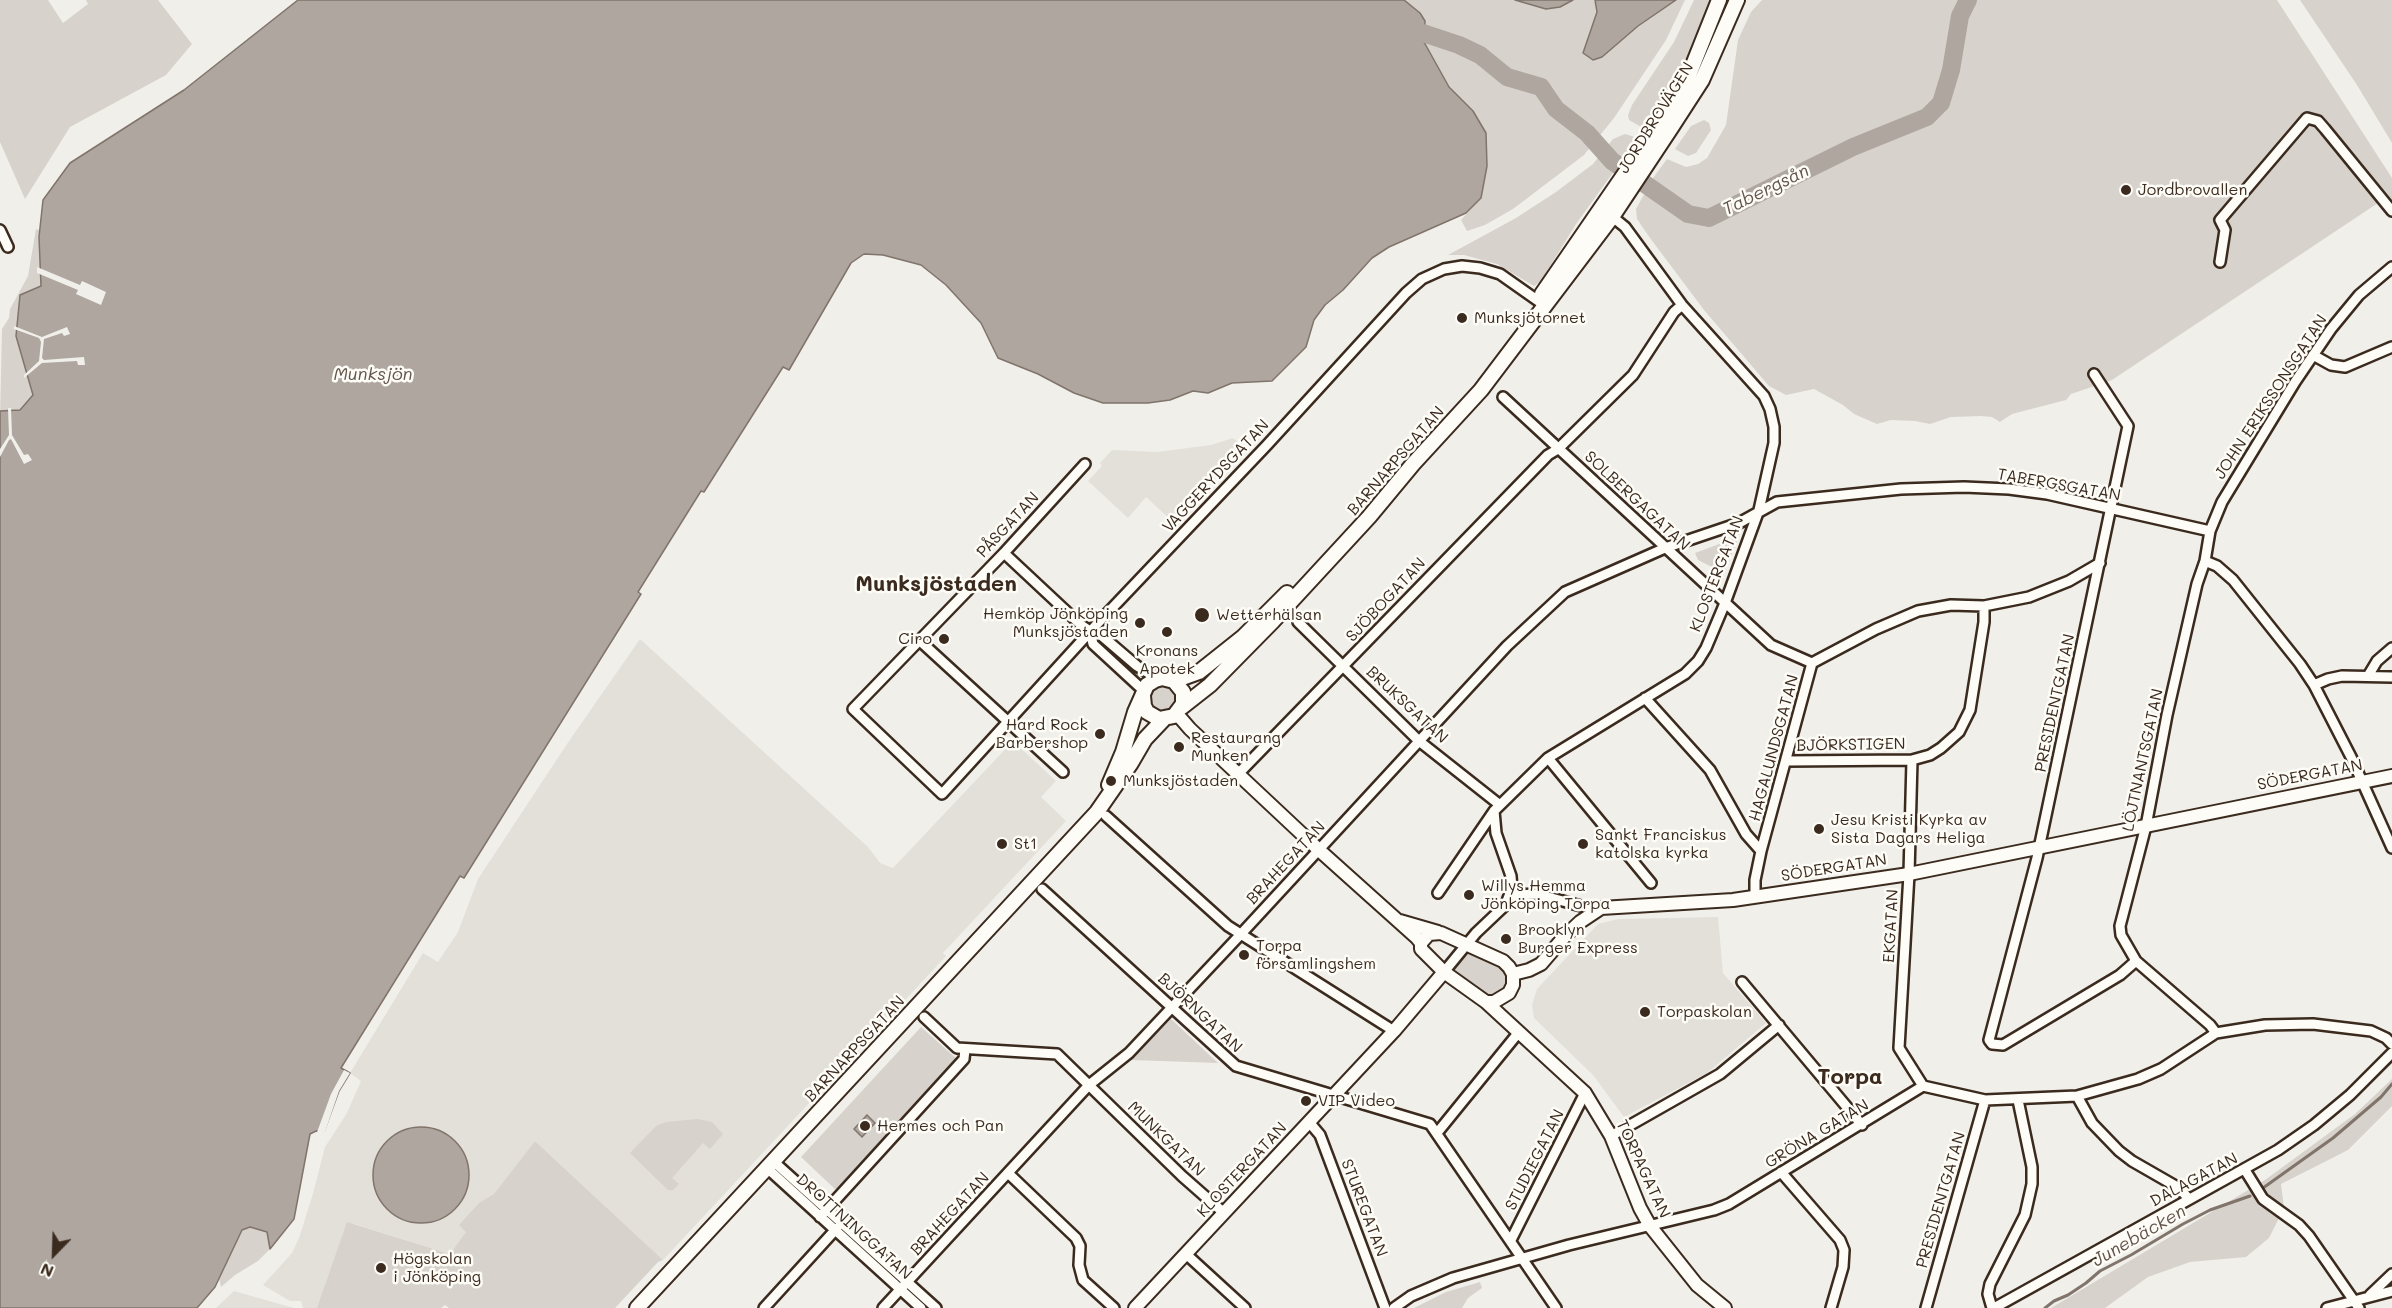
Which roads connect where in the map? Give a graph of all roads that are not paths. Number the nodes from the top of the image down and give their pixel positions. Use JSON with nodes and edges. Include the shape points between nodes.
{"nodes":[{"id":1,"x":1719,"y":0,"type":"edge"},
{"id":2,"x":1737,"y":0,"type":"edge"},
{"id":3,"x":1642,"y":160,"type":"junction"},
{"id":4,"x":1600,"y":207,"type":"junction"},
{"id":5,"x":2392,"y":211,"type":"edge"},
{"id":6,"x":1612,"y":217,"type":"junction"},
{"id":7,"x":0,"y":230,"type":"edge"},
{"id":8,"x":8,"y":247,"type":"dead end"},
{"id":9,"x":2220,"y":262,"type":"dead end"},
{"id":10,"x":2392,"y":267,"type":"edge"},
{"id":11,"x":1541,"y":302,"type":"junction"},
{"id":12,"x":1682,"y":305,"type":"junction"},
{"id":13,"x":2392,"y":346,"type":"edge"},
{"id":14,"x":2313,"y":355,"type":"junction"},
{"id":15,"x":2094,"y":374,"type":"dead end"},
{"id":16,"x":1503,"y":397,"type":"dead end"},
{"id":17,"x":1558,"y":449,"type":"junction"},
{"id":18,"x":1085,"y":464,"type":"dead end"},
{"id":19,"x":2112,"y":508,"type":"junction"},
{"id":20,"x":1759,"y":510,"type":"junction"},
{"id":21,"x":2210,"y":531,"type":"junction"},
{"id":22,"x":1665,"y":548,"type":"junction"},
{"id":23,"x":1004,"y":553,"type":"junction"},
{"id":24,"x":2205,"y":561,"type":"junction"},
{"id":25,"x":2100,"y":564,"type":"junction"},
{"id":26,"x":1725,"y":603,"type":"junction"},
{"id":27,"x":1984,"y":606,"type":"junction"},
{"id":28,"x":1298,"y":622,"type":"dead end"},
{"id":29,"x":1090,"y":632,"type":"junction"},
{"id":30,"x":919,"y":640,"type":"junction"},
{"id":31,"x":2392,"y":648,"type":"edge"},
{"id":32,"x":1812,"y":663,"type":"junction"},
{"id":33,"x":1344,"y":666,"type":"junction"},
{"id":34,"x":2368,"y":676,"type":"junction"},
{"id":35,"x":2392,"y":677,"type":"edge"},
{"id":36,"x":1158,"y":679,"type":"junction"},
{"id":37,"x":1174,"y":681,"type":"junction"},
{"id":38,"x":2314,"y":685,"type":"junction"},
{"id":39,"x":1143,"y":693,"type":"junction"},
{"id":40,"x":1644,"y":698,"type":"junction"},
{"id":41,"x":1180,"y":710,"type":"junction"},
{"id":42,"x":1163,"y":720,"type":"junction"},
{"id":43,"x":1010,"y":721,"type":"junction"},
{"id":44,"x":1419,"y":741,"type":"junction"},
{"id":45,"x":1548,"y":759,"type":"junction"},
{"id":46,"x":1911,"y":760,"type":"junction"},
{"id":47,"x":1786,"y":761,"type":"junction"},
{"id":48,"x":1063,"y":772,"type":"dead end"},
{"id":49,"x":1238,"y":774,"type":"junction"},
{"id":50,"x":2392,"y":776,"type":"edge"},
{"id":51,"x":2361,"y":782,"type":"junction"},
{"id":52,"x":942,"y":794,"type":"joint"},
{"id":53,"x":1497,"y":808,"type":"junction"},
{"id":54,"x":1101,"y":814,"type":"junction"},
{"id":55,"x":2146,"y":826,"type":"junction"},
{"id":56,"x":2039,"y":847,"type":"junction"},
{"id":57,"x":2392,"y":848,"type":"edge"},
{"id":58,"x":1318,"y":850,"type":"junction"},
{"id":59,"x":1761,"y":851,"type":"junction"},
{"id":60,"x":1909,"y":873,"type":"junction"},
{"id":61,"x":1651,"y":883,"type":"dead end"},
{"id":62,"x":1042,"y":889,"type":"dead end"},
{"id":63,"x":1438,"y":893,"type":"dead end"},
{"id":64,"x":1755,"y":897,"type":"junction"},
{"id":65,"x":1508,"y":901,"type":"junction"},
{"id":66,"x":1601,"y":908,"type":"junction"},
{"id":67,"x":1394,"y":918,"type":"junction"},
{"id":68,"x":1441,"y":933,"type":"junction"},
{"id":69,"x":1241,"y":934,"type":"junction"},
{"id":70,"x":1421,"y":943,"type":"junction"},
{"id":71,"x":1467,"y":945,"type":"junction"},
{"id":72,"x":2136,"y":962,"type":"junction"},
{"id":73,"x":1444,"y":972,"type":"junction"},
{"id":74,"x":1513,"y":974,"type":"junction"},
{"id":75,"x":1742,"y":982,"type":"dead end"},
{"id":76,"x":1502,"y":998,"type":"junction"},
{"id":77,"x":1486,"y":1002,"type":"junction"},
{"id":78,"x":1172,"y":1007,"type":"junction"},
{"id":79,"x":924,"y":1017,"type":"dead end"},
{"id":80,"x":1504,"y":1019,"type":"junction"},
{"id":81,"x":1779,"y":1025,"type":"junction"},
{"id":82,"x":1394,"y":1031,"type":"junction"},
{"id":83,"x":1519,"y":1032,"type":"junction"},
{"id":84,"x":2216,"y":1033,"type":"junction"},
{"id":85,"x":2392,"y":1044,"type":"edge"},
{"id":86,"x":965,"y":1049,"type":"junction"},
{"id":87,"x":2392,"y":1053,"type":"edge"},
{"id":88,"x":1089,"y":1085,"type":"junction"},
{"id":89,"x":1923,"y":1086,"type":"junction"},
{"id":90,"x":1585,"y":1093,"type":"junction"},
{"id":91,"x":1336,"y":1094,"type":"junction"},
{"id":92,"x":2077,"y":1096,"type":"junction"},
{"id":93,"x":1985,"y":1100,"type":"junction"},
{"id":94,"x":2018,"y":1100,"type":"junction"},
{"id":95,"x":1309,"y":1122,"type":"junction"},
{"id":96,"x":1862,"y":1125,"type":"junction"},
{"id":97,"x":1437,"y":1132,"type":"junction"},
{"id":98,"x":1611,"y":1136,"type":"junction"},
{"id":99,"x":770,"y":1165,"type":"junction"},
{"id":100,"x":2245,"y":1170,"type":"junction"},
{"id":101,"x":1781,"y":1172,"type":"junction"},
{"id":102,"x":1008,"y":1173,"type":"junction"},
{"id":103,"x":2189,"y":1199,"type":"junction"},
{"id":104,"x":1224,"y":1213,"type":"junction"},
{"id":105,"x":823,"y":1214,"type":"junction"},
{"id":106,"x":838,"y":1227,"type":"junction"},
{"id":107,"x":1650,"y":1227,"type":"junction"},
{"id":108,"x":1511,"y":1240,"type":"junction"},
{"id":109,"x":1186,"y":1254,"type":"junction"},
{"id":110,"x":1523,"y":1258,"type":"junction"},
{"id":111,"x":2392,"y":1274,"type":"edge"},
{"id":112,"x":904,"y":1286,"type":"junction"},
{"id":113,"x":2392,"y":1290,"type":"edge"},
{"id":114,"x":2370,"y":1295,"type":"junction"},
{"id":115,"x":2356,"y":1305,"type":"edge"},
{"id":116,"x":637,"y":1308,"type":"edge"},
{"id":117,"x":764,"y":1308,"type":"edge"},
{"id":118,"x":883,"y":1308,"type":"edge"},
{"id":119,"x":921,"y":1308,"type":"edge"},
{"id":120,"x":936,"y":1308,"type":"edge"},
{"id":121,"x":1114,"y":1308,"type":"edge"},
{"id":122,"x":1135,"y":1308,"type":"edge"},
{"id":123,"x":1245,"y":1308,"type":"edge"},
{"id":124,"x":1385,"y":1308,"type":"edge"},
{"id":125,"x":1394,"y":1308,"type":"edge"},
{"id":126,"x":1556,"y":1308,"type":"edge"},
{"id":127,"x":1725,"y":1308,"type":"edge"},
{"id":128,"x":1831,"y":1308,"type":"edge"},
{"id":129,"x":1926,"y":1308,"type":"edge"},
{"id":130,"x":1993,"y":1308,"type":"edge"},
{"id":131,"x":2327,"y":1308,"type":"edge"}],
"edges":[{"from":1,"to":3,"type":"main road","name":"JORDBROVÄGEN","via":[[1689,75]]},
{"from":2,"to":3,"type":"main road","name":"JORDBROVÄGEN","via":[[1702,80]]},
{"from":3,"to":4,"type":"main road","name":"JORDBROVÄGEN"},
{"from":3,"to":6,"type":"main road","name":"JORDBROVÄGEN"},
{"from":4,"to":6,"type":"street","name":"KLOSTERGATAN"},
{"from":4,"to":11,"type":"main road","name":"BARNARPSGATAN"},
{"from":5,"to":9,"type":"street","via":[[2318,121],[2307,118],[2220,220],[2225,230]]},
{"from":6,"to":11,"type":"main road","name":"BARNARPSGATAN"},
{"from":6,"to":12,"type":"street","name":"KLOSTERGATAN","via":[[1625,227]]},
{"from":7,"to":8,"type":"street"},
{"from":10,"to":14,"type":"street","name":"JOHN ERIKSSONSGATAN","via":[[2359,295]]},
{"from":11,"to":29,"type":"street","name":"VAGGERYDSGATAN","via":[[1500,274],[1480,268],[1444,269],[1422,279]]},
{"from":11,"to":37,"type":"main road","name":"BARNARPSGATAN","via":[[1490,369],[1277,603],[1199,672]]},
{"from":11,"to":41,"type":"main road","name":"BARNARPSGATAN","via":[[1481,390],[1369,517],[1273,621]]},
{"from":12,"to":17,"type":"street","name":"SJÖBOGATAN","via":[[1633,375]]},
{"from":12,"to":20,"type":"street","name":"KLOSTERGATAN","via":[[1764,396],[1770,409],[1774,443]]},
{"from":13,"to":14,"type":"street","via":[[2345,367],[2331,365]]},
{"from":14,"to":21,"type":"street","name":"JOHN ERIKSSONSGATAN","via":[[2227,492]]},
{"from":15,"to":19,"type":"street","name":"PRESIDENTGATAN","via":[[2128,426]]},
{"from":16,"to":17,"type":"street","name":"SOLBERGAGATAN"},
{"from":17,"to":22,"type":"street","name":"SOLBERGAGATAN"},
{"from":17,"to":33,"type":"street","name":"SJÖBOGATAN","via":[[1460,544]]},
{"from":18,"to":23,"type":"street","name":"PÅSGATAN"},
{"from":19,"to":20,"type":"street","name":"TABERGSGATAN","via":[[2028,492],[1954,487],[1777,502]]},
{"from":19,"to":21,"type":"street","name":"TABERGSGATAN"},
{"from":19,"to":25,"type":"street","name":"PRESIDENTGATAN"},
{"from":20,"to":22,"type":"street","name":"BRAHEGATAN","via":[[1739,523]]},
{"from":20,"to":26,"type":"street","name":"KLOSTERGATAN"},
{"from":21,"to":24,"type":"street","name":"JOHN ERIKSSONSGATAN"},
{"from":22,"to":26,"type":"street","name":"SOLBERGAGATAN"},
{"from":22,"to":44,"type":"street","name":"BRAHEGATAN","via":[[1565,592],[1507,646]]},
{"from":23,"to":29,"type":"street"},
{"from":23,"to":30,"type":"street","name":"PÅSGATAN"},
{"from":24,"to":38,"type":"street","via":[[2233,580]]},
{"from":24,"to":55,"type":"street","name":"LÖJTNANTSGATAN","via":[[2170,704]]},
{"from":25,"to":27,"type":"street","name":"HAGALUNDSGATAN","via":[[2029,597]]},
{"from":25,"to":56,"type":"street","name":"PRESIDENTGATAN"},
{"from":26,"to":32,"type":"street","name":"SOLBERGAGATAN","via":[[1771,645]]},
{"from":26,"to":40,"type":"street","name":"KLOSTERGATAN","via":[[1698,661]]},
{"from":27,"to":32,"type":"street","name":"HAGALUNDSGATAN","via":[[1937,606],[1918,611]]},
{"from":27,"to":46,"type":"street","name":"BJÖRKSTIGEN","via":[[1973,699],[1965,722],[1941,748]]},
{"from":28,"to":33,"type":"street","name":"BRUKSGATAN"},
{"from":29,"to":36,"type":"street","via":[[1102,636]]},
{"from":29,"to":39,"type":"street","via":[[1093,644]]},
{"from":29,"to":43,"type":"street","name":"VAGGERYDSGATAN"},
{"from":30,"to":43,"type":"street"},
{"from":30,"to":52,"type":"street","name":"PÅSGATAN","via":[[853,709]]},
{"from":31,"to":34,"type":"street"},
{"from":32,"to":47,"type":"street","name":"HAGALUNDSGATAN"},
{"from":33,"to":44,"type":"street","name":"BRUKSGATAN"},
{"from":33,"to":49,"type":"street","name":"SJÖBOGATAN"},
{"from":34,"to":35,"type":"street"},
{"from":34,"to":38,"type":"street","via":[[2342,676]]},
{"from":36,"to":37,"type":"main road"},
{"from":36,"to":39,"type":"main road"},
{"from":37,"to":41,"type":"main road","via":[[1183,692]]},
{"from":38,"to":51,"type":"street"},
{"from":39,"to":42,"type":"main road","via":[[1147,712]]},
{"from":39,"to":54,"type":"main road","name":"BARNARPSGATAN"},
{"from":40,"to":45,"type":"street","name":"KLOSTERGATAN"},
{"from":40,"to":59,"type":"street","via":[[1710,770],[1746,834]]},
{"from":41,"to":42,"type":"main road"},
{"from":41,"to":49,"type":"street"},
{"from":42,"to":54,"type":"main road","name":"BARNARPSGATAN","via":[[1145,739]]},
{"from":43,"to":48,"type":"street"},
{"from":43,"to":52,"type":"street","name":"VAGGERYDSGATAN"},
{"from":44,"to":53,"type":"street","name":"BRUKSGATAN"},
{"from":44,"to":58,"type":"street","name":"BRAHEGATAN"},
{"from":45,"to":53,"type":"street","name":"KLOSTERGATAN"},
{"from":45,"to":61,"type":"street"},
{"from":46,"to":47,"type":"street","name":"BJÖRKSTIGEN"},
{"from":46,"to":60,"type":"street","name":"EKGATAN"},
{"from":47,"to":59,"type":"street","name":"HAGALUNDSGATAN"},
{"from":49,"to":58,"type":"street"},
{"from":50,"to":51,"type":"street","name":"SÖDERGATAN"},
{"from":51,"to":55,"type":"street","name":"SÖDERGATAN"},
{"from":51,"to":57,"type":"street"},
{"from":53,"to":63,"type":"street","name":"KLOSTERGATAN"},
{"from":53,"to":65,"type":"street","via":[[1496,833],[1511,876]]},
{"from":54,"to":69,"type":"street"},
{"from":54,"to":99,"type":"main road","name":"BARNARPSGATAN"},
{"from":55,"to":56,"type":"street","name":"SÖDERGATAN"},
{"from":55,"to":72,"type":"street","name":"LÖJTNANTSGATAN","via":[[2120,926]]},
{"from":56,"to":60,"type":"street","name":"SÖDERGATAN"},
{"from":56,"to":72,"type":"street","name":"PRESIDENTGATAN","via":[[1990,1036],[1992,1044],[2003,1045]]},
{"from":58,"to":67,"type":"street"},
{"from":58,"to":69,"type":"street","name":"BRAHEGATAN"},
{"from":59,"to":64,"type":"street","name":"HAGALUNDSGATAN"},
{"from":60,"to":64,"type":"street","name":"SÖDERGATAN"},
{"from":60,"to":89,"type":"street","name":"EKGATAN","via":[[1899,1048]]},
{"from":62,"to":78,"type":"street","name":"BJÖRNGATAN"},
{"from":64,"to":66,"type":"street","name":"SÖDERGATAN"},
{"from":65,"to":66,"type":"street","via":[[1516,895],[1537,894]]},
{"from":65,"to":71,"type":"street"},
{"from":66,"to":74,"type":"street","via":[[1572,929],[1541,964]]},
{"from":67,"to":68,"type":"street"},
{"from":67,"to":70,"type":"street"},
{"from":68,"to":70,"type":"street","via":[[1429,934]]},
{"from":68,"to":71,"type":"street"},
{"from":69,"to":78,"type":"street","name":"BRAHEGATAN"},
{"from":69,"to":82,"type":"street"},
{"from":70,"to":73,"type":"street","name":"TORPAGATAN","via":[[1421,949]]},
{"from":71,"to":73,"type":"street"},
{"from":71,"to":74,"type":"street","via":[[1503,961]]},
{"from":72,"to":84,"type":"street"},
{"from":73,"to":77,"type":"street","name":"TORPAGATAN"},
{"from":73,"to":82,"type":"street","name":"KLOSTERGATAN"},
{"from":74,"to":76,"type":"street","via":[[1513,985]]},
{"from":75,"to":81,"type":"street"},
{"from":76,"to":77,"type":"street"},
{"from":76,"to":80,"type":"street"},
{"from":77,"to":80,"type":"street","name":"TORPAGATAN"},
{"from":78,"to":88,"type":"street","name":"BRAHEGATAN","via":[[1129,1053]]},
{"from":78,"to":91,"type":"street","name":"BJÖRNGATAN","via":[[1236,1066]]},
{"from":79,"to":86,"type":"street","via":[[957,1048]]},
{"from":80,"to":83,"type":"street","name":"TORPAGATAN"},
{"from":81,"to":96,"type":"street"},
{"from":81,"to":98,"type":"street","via":[[1720,1074]]},
{"from":82,"to":91,"type":"street","name":"KLOSTERGATAN"},
{"from":83,"to":90,"type":"street","name":"TORPAGATAN"},
{"from":83,"to":97,"type":"street"},
{"from":84,"to":85,"type":"street","via":[[2265,1025],[2313,1024],[2371,1031]]},
{"from":84,"to":92,"type":"street","via":[[2161,1069]]},
{"from":86,"to":88,"type":"street","name":"MUNKGATAN","via":[[1057,1054]]},
{"from":86,"to":105,"type":"street","via":[[964,1059]]},
{"from":87,"to":100,"type":"street","name":"DALAGATAN","via":[[2314,1125]]},
{"from":88,"to":102,"type":"street","name":"BRAHEGATAN"},
{"from":88,"to":104,"type":"street","name":"MUNKGATAN"},
{"from":89,"to":93,"type":"street"},
{"from":89,"to":96,"type":"street","name":"GRÖNA GATAN"},
{"from":90,"to":98,"type":"street","name":"TORPAGATAN"},
{"from":90,"to":108,"type":"street","name":"STUDIEGATAN"},
{"from":91,"to":95,"type":"street","name":"KLOSTERGATAN"},
{"from":91,"to":97,"type":"street","name":"BJÖRNGATAN","via":[[1430,1124]]},
{"from":92,"to":94,"type":"street"},
{"from":92,"to":103,"type":"street","via":[[2092,1122],[2119,1151],[2180,1188]]},
{"from":93,"to":94,"type":"street"},
{"from":93,"to":129,"type":"street","name":"PRESIDENTGATAN"},
{"from":94,"to":130,"type":"street","via":[[2032,1184],[2025,1215],[1990,1284],[1988,1294]]},
{"from":95,"to":104,"type":"street","name":"KLOSTERGATAN"},
{"from":95,"to":124,"type":"street","name":"STUREGATAN","via":[[1320,1135]]},
{"from":96,"to":101,"type":"street","name":"GRÖNA GATAN"},
{"from":97,"to":108,"type":"street","name":"BJÖRNGATAN"},
{"from":98,"to":107,"type":"street","name":"TORPAGATAN"},
{"from":99,"to":105,"type":"street","name":"DROTTNINGGATAN"},
{"from":99,"to":116,"type":"main road","name":"BARNARPSGATAN"},
{"from":100,"to":103,"type":"street","name":"DALAGATAN"},
{"from":100,"to":115,"type":"street","via":[[2263,1199],[2309,1236]]},
{"from":101,"to":107,"type":"street","name":"GRÖNA GATAN","via":[[1729,1204]]},
{"from":101,"to":128,"type":"street","via":[[1844,1250]]},
{"from":102,"to":112,"type":"street","name":"BRAHEGATAN"},
{"from":102,"to":121,"type":"street","via":[[1076,1238],[1083,1280]]},
{"from":103,"to":130,"type":"street","name":"DALAGATAN"},
{"from":104,"to":109,"type":"street","name":"KLOSTERGATAN"},
{"from":105,"to":106,"type":"street","name":"DROTTNINGGATAN"},
{"from":106,"to":112,"type":"street","name":"DROTTNINGGATAN"},
{"from":106,"to":117,"type":"street"},
{"from":107,"to":110,"type":"street","name":"GRÖNA GATAN"},
{"from":107,"to":127,"type":"street","name":"TORPAGATAN","via":[[1697,1285]]},
{"from":108,"to":110,"type":"street","name":"BJÖRNGATAN"},
{"from":109,"to":122,"type":"street","name":"KLOSTERGATAN"},
{"from":109,"to":123,"type":"street"},
{"from":110,"to":125,"type":"street","name":"GRÖNA GATAN","via":[[1453,1278]]},
{"from":110,"to":126,"type":"street","name":"BJÖRNGATAN"},
{"from":111,"to":114,"type":"street"},
{"from":112,"to":118,"type":"street","name":"BRAHEGATAN"},
{"from":112,"to":119,"type":"street","name":"DROTTNINGGATAN"},
{"from":112,"to":120,"type":"street","name":"DROTTNINGGATAN"},
{"from":113,"to":114,"type":"street"},
{"from":114,"to":115,"type":"street"},
{"from":115,"to":131,"type":"street"}]}
